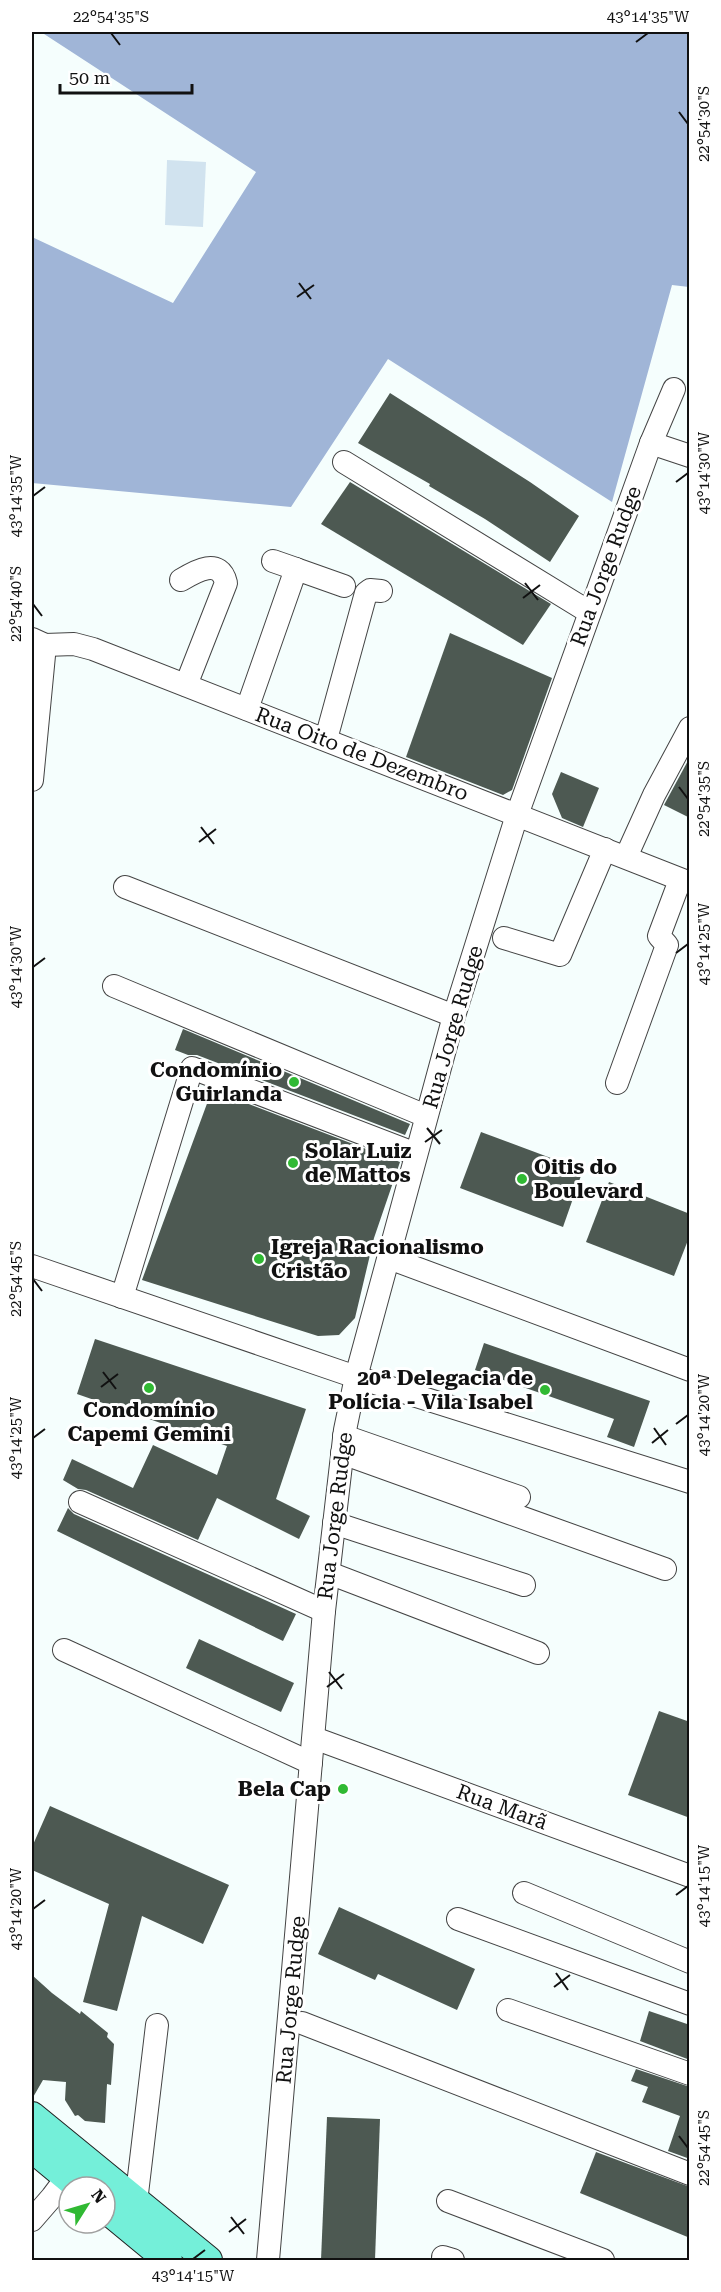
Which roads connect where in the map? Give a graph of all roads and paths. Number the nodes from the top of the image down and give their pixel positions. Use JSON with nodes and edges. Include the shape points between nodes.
{"nodes":[{"id":1,"x":674,"y":389,"type":"dead end"},
{"id":2,"x":651,"y":443,"type":"junction"},
{"id":3,"x":690,"y":456,"type":"edge"},
{"id":4,"x":344,"y":462,"type":"dead end"},
{"id":5,"x":273,"y":561,"type":"dead end"},
{"id":6,"x":296,"y":569,"type":"junction"},
{"id":7,"x":181,"y":580,"type":"dead end"},
{"id":8,"x":344,"y":586,"type":"dead end"},
{"id":9,"x":381,"y":591,"type":"dead end"},
{"id":10,"x":590,"y":612,"type":"junction"},
{"id":11,"x":36,"y":644,"type":"edge"},
{"id":12,"x":186,"y":685,"type":"junction"},
{"id":13,"x":247,"y":709,"type":"junction"},
{"id":14,"x":690,"y":728,"type":"edge"},
{"id":15,"x":326,"y":739,"type":"junction"},
{"id":16,"x":32,"y":780,"type":"edge"},
{"id":17,"x":517,"y":815,"type":"junction"},
{"id":18,"x":615,"y":853,"type":"junction"},
{"id":19,"x":685,"y":881,"type":"edge"},
{"id":20,"x":125,"y":887,"type":"dead end"},
{"id":21,"x":504,"y":938,"type":"dead end"},
{"id":22,"x":114,"y":986,"type":"dead end"},
{"id":23,"x":454,"y":1016,"type":"junction"},
{"id":24,"x":617,"y":1083,"type":"dead end"},
{"id":25,"x":426,"y":1116,"type":"junction"},
{"id":26,"x":416,"y":1154,"type":"junction"},
{"id":27,"x":389,"y":1257,"type":"junction"},
{"id":28,"x":32,"y":1266,"type":"edge"},
{"id":29,"x":122,"y":1297,"type":"junction"},
{"id":30,"x":690,"y":1370,"type":"edge"},
{"id":31,"x":356,"y":1377,"type":"junction"},
{"id":32,"x":343,"y":1444,"type":"junction"},
{"id":33,"x":690,"y":1482,"type":"edge"},
{"id":34,"x":519,"y":1497,"type":"dead end"},
{"id":35,"x":80,"y":1502,"type":"dead end"},
{"id":36,"x":334,"y":1523,"type":"junction"},
{"id":37,"x":665,"y":1569,"type":"dead end"},
{"id":38,"x":329,"y":1573,"type":"junction"},
{"id":39,"x":524,"y":1585,"type":"dead end"},
{"id":40,"x":324,"y":1611,"type":"junction"},
{"id":41,"x":64,"y":1650,"type":"dead end"},
{"id":42,"x":538,"y":1653,"type":"dead end"},
{"id":43,"x":314,"y":1738,"type":"junction"},
{"id":44,"x":311,"y":1762,"type":"junction"},
{"id":45,"x":690,"y":1876,"type":"edge"},
{"id":46,"x":524,"y":1893,"type":"dead end"},
{"id":47,"x":458,"y":1919,"type":"dead end"},
{"id":48,"x":690,"y":1962,"type":"edge"},
{"id":49,"x":690,"y":2004,"type":"edge"},
{"id":50,"x":508,"y":2010,"type":"dead end"},
{"id":51,"x":302,"y":2023,"type":"dead end"},
{"id":52,"x":157,"y":2025,"type":"dead end"},
{"id":53,"x":690,"y":2074,"type":"edge"},
{"id":54,"x":32,"y":2116,"type":"edge"},
{"id":55,"x":32,"y":2148,"type":"edge"},
{"id":56,"x":690,"y":2174,"type":"edge"},
{"id":57,"x":65,"y":2175,"type":"edge"},
{"id":58,"x":57,"y":2194,"type":"edge"},
{"id":59,"x":448,"y":2201,"type":"dead end"},
{"id":60,"x":121,"y":2211,"type":"edge"},
{"id":61,"x":32,"y":2220,"type":"edge"},
{"id":62,"x":168,"y":2260,"type":"edge"},
{"id":63,"x":208,"y":2260,"type":"edge"},
{"id":64,"x":268,"y":2260,"type":"edge"},
{"id":65,"x":603,"y":2260,"type":"edge"}],
"edges":[{"from":1,"to":2,"type":"street","name":"Rua Jorge Rudge"},
{"from":2,"to":3,"type":"street"},
{"from":2,"to":10,"type":"street","name":"Rua Jorge Rudge"},
{"from":4,"to":10,"type":"street"},
{"from":5,"to":6,"type":"street"},
{"from":6,"to":8,"type":"street"},
{"from":6,"to":13,"type":"street"},
{"from":7,"to":12,"type":"street","via":[[201,568],[212,568],[224,575],[226,583]]},
{"from":9,"to":15,"type":"street","via":[[366,593]]},
{"from":10,"to":17,"type":"street","name":"Rua Jorge Rudge"},
{"from":11,"to":12,"type":"street","name":"Rua Oito de Dezembro","via":[[74,644],[93,649]]},
{"from":11,"to":16,"type":"street"},
{"from":12,"to":13,"type":"street","name":"Rua Oito de Dezembro"},
{"from":13,"to":15,"type":"street","name":"Rua Oito de Dezembro"},
{"from":14,"to":18,"type":"street","via":[[654,795]]},
{"from":15,"to":17,"type":"street","name":"Rua Oito de Dezembro"},
{"from":17,"to":18,"type":"street","name":"Rua Oito de Dezembro"},
{"from":17,"to":23,"type":"street","name":"Rua Jorge Rudge"},
{"from":18,"to":19,"type":"street","name":"Rua Oito de Dezembro"},
{"from":18,"to":21,"type":"street","via":[[560,955]]},
{"from":19,"to":24,"type":"street","via":[[659,936],[667,945]]},
{"from":20,"to":23,"type":"street"},
{"from":22,"to":25,"type":"street"},
{"from":23,"to":25,"type":"street","name":"Rua Jorge Rudge"},
{"from":25,"to":26,"type":"street","name":"Rua Jorge Rudge"},
{"from":26,"to":27,"type":"street","name":"Rua Jorge Rudge"},
{"from":26,"to":29,"type":"street","via":[[192,1068]]},
{"from":27,"to":30,"type":"street"},
{"from":27,"to":31,"type":"street","name":"Rua Jorge Rudge"},
{"from":28,"to":29,"type":"street"},
{"from":29,"to":31,"type":"street"},
{"from":31,"to":32,"type":"street","name":"Rua Jorge Rudge"},
{"from":31,"to":33,"type":"street"},
{"from":32,"to":34,"type":"street"},
{"from":32,"to":36,"type":"street","name":"Rua Jorge Rudge"},
{"from":32,"to":37,"type":"street"},
{"from":35,"to":40,"type":"street"},
{"from":36,"to":38,"type":"street","name":"Rua Jorge Rudge"},
{"from":36,"to":39,"type":"street"},
{"from":38,"to":40,"type":"street","name":"Rua Jorge Rudge"},
{"from":38,"to":42,"type":"street"},
{"from":40,"to":43,"type":"street","name":"Rua Jorge Rudge"},
{"from":41,"to":44,"type":"street"},
{"from":43,"to":44,"type":"street","name":"Rua Jorge Rudge"},
{"from":43,"to":45,"type":"street","name":"Rua Marã"},
{"from":44,"to":64,"type":"street","name":"Rua Jorge Rudge"},
{"from":46,"to":48,"type":"street"},
{"from":47,"to":49,"type":"street"},
{"from":50,"to":53,"type":"street"},
{"from":51,"to":56,"type":"street"},
{"from":52,"to":60,"type":"street"},
{"from":54,"to":60,"type":"main road"},
{"from":55,"to":57,"type":"main road"},
{"from":58,"to":61,"type":"street"},
{"from":59,"to":65,"type":"street"},
{"from":60,"to":62,"type":"main road"},
{"from":60,"to":63,"type":"main road"}]}
